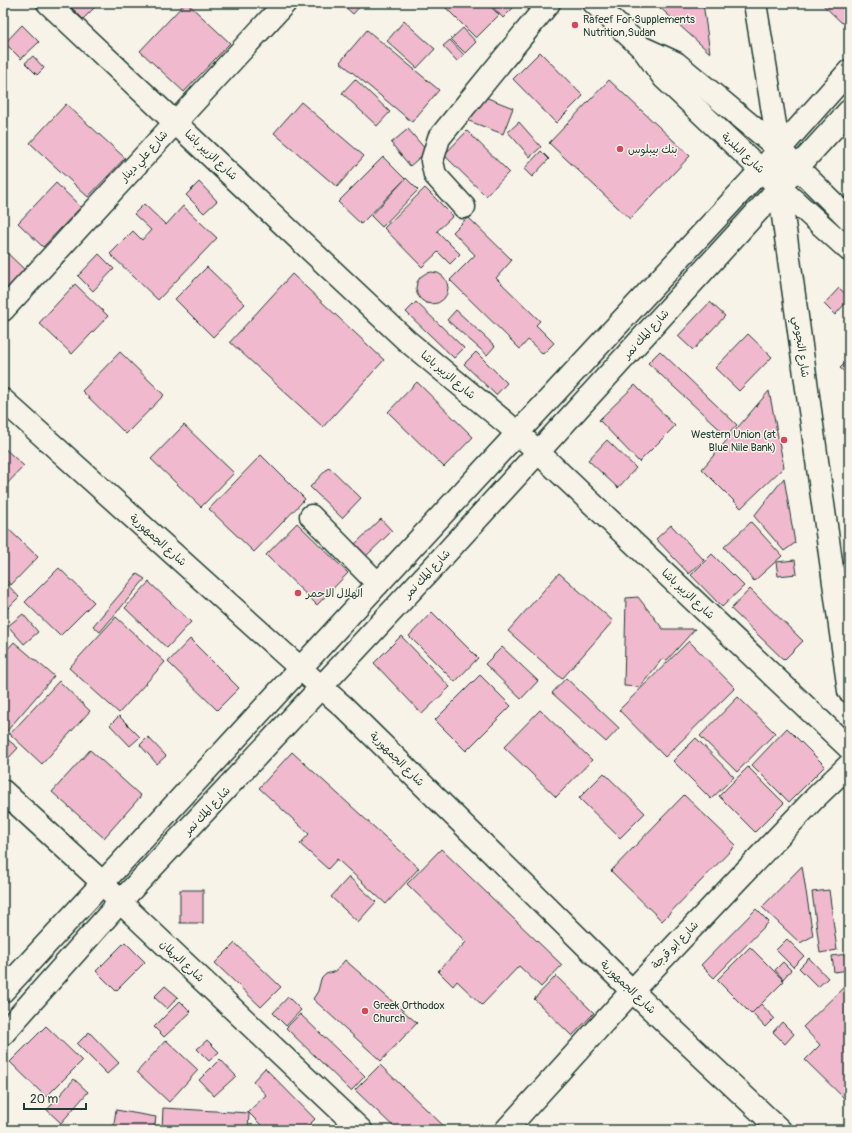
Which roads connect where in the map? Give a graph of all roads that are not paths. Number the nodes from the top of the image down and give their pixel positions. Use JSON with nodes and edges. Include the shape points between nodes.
{"nodes":[{"id":1,"x":48,"y":3,"type":"edge"},
{"id":2,"x":285,"y":3,"type":"edge"},
{"id":3,"x":549,"y":3,"type":"edge"},
{"id":4,"x":594,"y":3,"type":"edge"},
{"id":5,"x":755,"y":3,"type":"edge"},
{"id":6,"x":643,"y":49,"type":"junction"},
{"id":7,"x":849,"y":71,"type":"edge"},
{"id":8,"x":849,"y":111,"type":"edge"},
{"id":9,"x":175,"y":121,"type":"junction"},
{"id":10,"x":779,"y":149,"type":"junction"},
{"id":11,"x":797,"y":167,"type":"junction"},
{"id":12,"x":761,"y":170,"type":"junction"},
{"id":13,"x":779,"y":187,"type":"junction"},
{"id":14,"x":464,"y":207,"type":"dead end"},
{"id":15,"x":849,"y":219,"type":"edge"},
{"id":16,"x":849,"y":250,"type":"edge"},
{"id":17,"x":3,"y":310,"type":"edge"},
{"id":18,"x":3,"y":400,"type":"edge"},
{"id":19,"x":518,"y":433,"type":"junction"},
{"id":20,"x":538,"y":452,"type":"junction"},
{"id":21,"x":311,"y":516,"type":"dead end"},
{"id":22,"x":378,"y":584,"type":"junction"},
{"id":23,"x":301,"y":669,"type":"junction"},
{"id":24,"x":321,"y":687,"type":"junction"},
{"id":25,"x":849,"y":691,"type":"edge"},
{"id":26,"x":849,"y":748,"type":"edge"},
{"id":27,"x":849,"y":765,"type":"edge"},
{"id":28,"x":3,"y":791,"type":"edge"},
{"id":29,"x":103,"y":883,"type":"junction"},
{"id":30,"x":120,"y":902,"type":"junction"},
{"id":31,"x":3,"y":991,"type":"edge"},
{"id":32,"x":632,"y":991,"type":"junction"},
{"id":33,"x":3,"y":1034,"type":"edge"},
{"id":34,"x":361,"y":1130,"type":"edge"},
{"id":35,"x":506,"y":1130,"type":"edge"},
{"id":36,"x":780,"y":1130,"type":"edge"}],
"edges":[{"from":1,"to":9,"type":"main road","name":"شارع الزبير باشا"},
{"from":2,"to":9,"type":"main road","name":"شارع علي دينار"},
{"from":3,"to":14,"type":"main road","via":[[439,138],[432,161],[435,175]]},
{"from":4,"to":6,"type":"main road","name":"شارع البلدية"},
{"from":5,"to":10,"type":"main road","name":"شارع النجومي"},
{"from":6,"to":10,"type":"main road","name":"شارع البلدية","via":[[676,63]]},
{"from":6,"to":12,"type":"main road","name":"شارع البلدية","via":[[664,78]]},
{"from":7,"to":10,"type":"main road"},
{"from":8,"to":11,"type":"main road","name":"شارع المك نمر"},
{"from":9,"to":17,"type":"main road","name":"شارع علي دينار"},
{"from":9,"to":19,"type":"main road","name":"شارع الزبير باشا","via":[[406,340]]},
{"from":10,"to":11,"type":"main road","name":"شارع البلدية"},
{"from":10,"to":12,"type":"main road"},
{"from":10,"to":13,"type":"main road","name":"شارع النجومي"},
{"from":11,"to":13,"type":"main road","name":"شارع المك نمر"},
{"from":11,"to":15,"type":"main road","name":"شارع البلدية"},
{"from":12,"to":13,"type":"main road","name":"شارع البلدية"},
{"from":12,"to":19,"type":"main road"},
{"from":13,"to":16,"type":"main road","name":"شارع البلدية"},
{"from":13,"to":20,"type":"main road","name":"شارع المك نمر"},
{"from":13,"to":25,"type":"main road","name":"شارع النجومي"},
{"from":18,"to":23,"type":"main road","name":"شارع الجمهورية"},
{"from":19,"to":20,"type":"main road","name":"شارع الزبير باشا"},
{"from":19,"to":22,"type":"main road"},
{"from":20,"to":24,"type":"main road","name":"شارع المك نمر"},
{"from":20,"to":26,"type":"main road","name":"شارع الزبير باشا"},
{"from":21,"to":22,"type":"main road"},
{"from":22,"to":23,"type":"main road"},
{"from":23,"to":24,"type":"main road","name":"شارع الجمهورية"},
{"from":23,"to":29,"type":"main road"},
{"from":24,"to":30,"type":"main road","name":"شارع المك نمر"},
{"from":24,"to":32,"type":"main road","name":"شارع الجمهورية"},
{"from":27,"to":32,"type":"main road","name":"شارع ابو قرجة"},
{"from":28,"to":29,"type":"main road","name":"شارع البرلمان"},
{"from":29,"to":30,"type":"main road","name":"شارع البرلمان"},
{"from":29,"to":31,"type":"main road"},
{"from":30,"to":33,"type":"main road","name":"شارع المك نمر"},
{"from":30,"to":34,"type":"main road","name":"شارع البرلمان"},
{"from":32,"to":35,"type":"main road","name":"شارع ابو قرجة"},
{"from":32,"to":36,"type":"main road","name":"شارع الجمهورية"}]}
